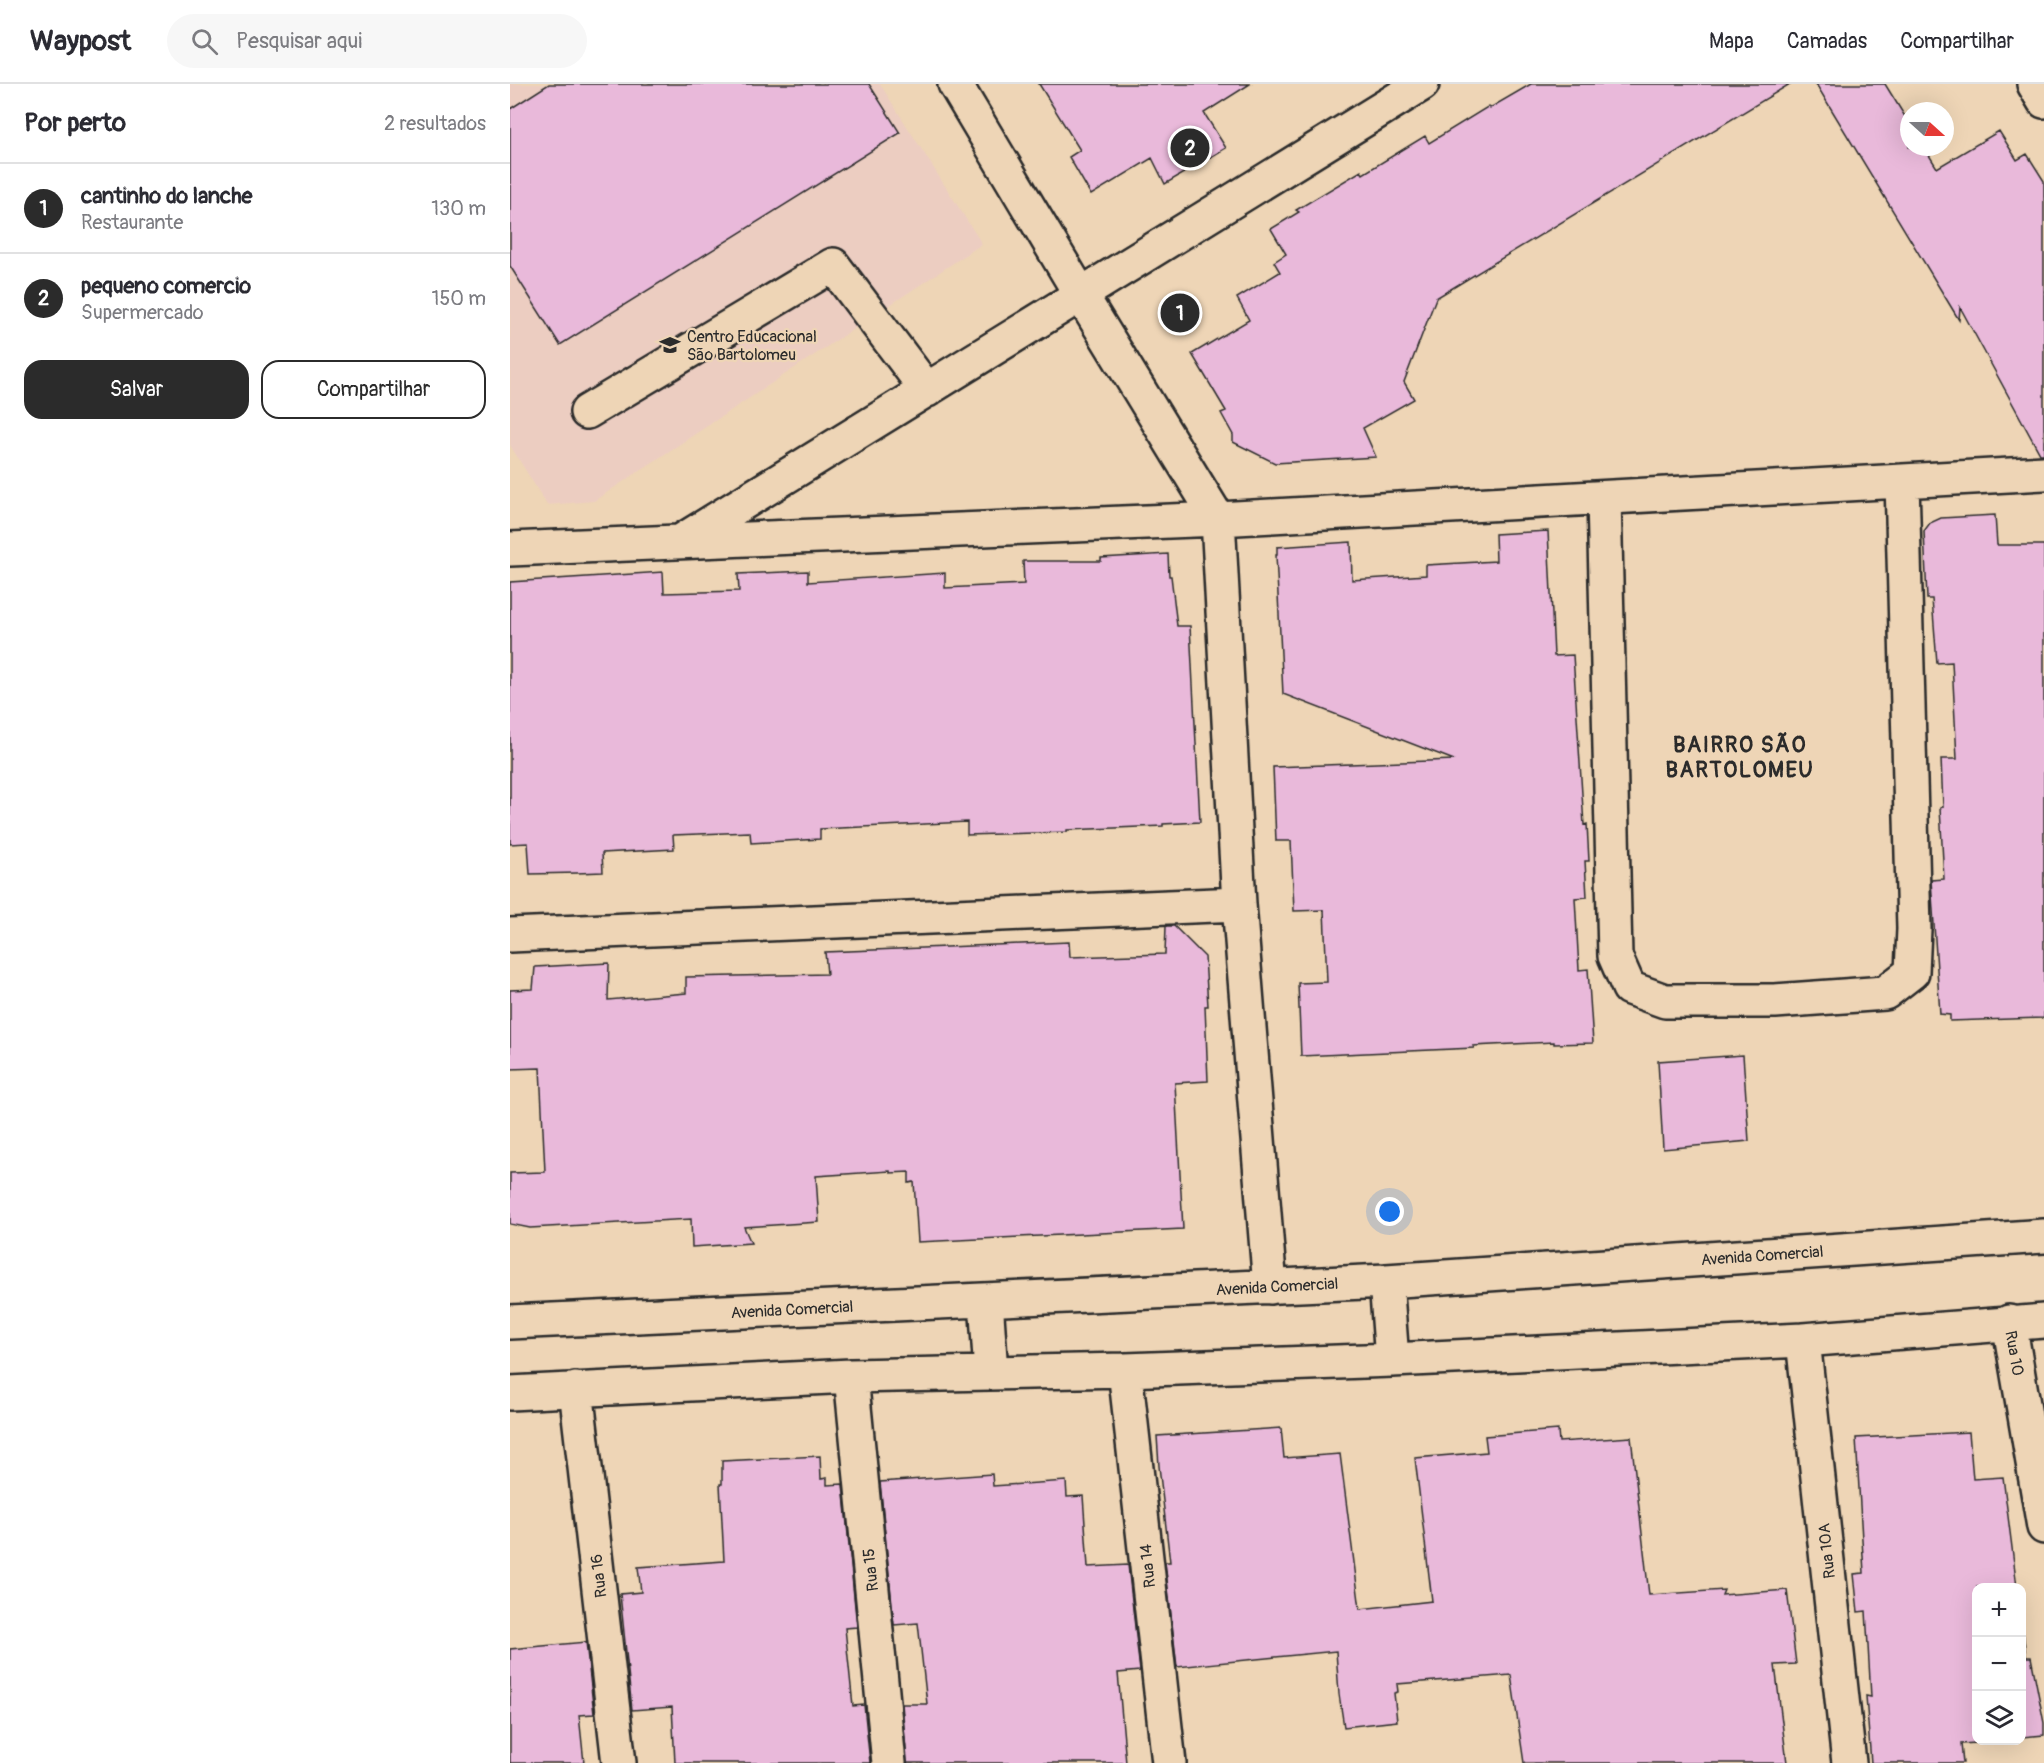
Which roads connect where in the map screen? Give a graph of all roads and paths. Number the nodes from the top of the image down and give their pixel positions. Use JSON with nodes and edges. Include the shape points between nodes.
{"nodes":[{"id":1,"x":956,"y":84,"type":"edge"},
{"id":2,"x":1422,"y":84,"type":"edge"},
{"id":3,"x":2034,"y":84,"type":"edge"},
{"id":4,"x":2044,"y":101,"type":"edge"},
{"id":5,"x":1081,"y":295,"type":"junction"},
{"id":6,"x":927,"y":390,"type":"junction"},
{"id":7,"x":587,"y":412,"type":"dead end"},
{"id":8,"x":2044,"y":473,"type":"edge"},
{"id":9,"x":1902,"y":481,"type":"junction"},
{"id":10,"x":1604,"y":498,"type":"junction"},
{"id":11,"x":1218,"y":519,"type":"junction"},
{"id":12,"x":681,"y":542,"type":"junction"},
{"id":13,"x":510,"y":549,"type":"edge"},
{"id":14,"x":1239,"y":903,"type":"junction"},
{"id":15,"x":510,"y":935,"type":"edge"},
{"id":16,"x":2044,"y":1236,"type":"edge"},
{"id":17,"x":1386,"y":1281,"type":"junction"},
{"id":18,"x":1269,"y":1287,"type":"junction"},
{"id":19,"x":986,"y":1300,"type":"junction"},
{"id":20,"x":2044,"y":1321,"type":"edge"},
{"id":21,"x":510,"y":1322,"type":"edge"},
{"id":22,"x":2009,"y":1322,"type":"junction"},
{"id":23,"x":1803,"y":1340,"type":"junction"},
{"id":24,"x":1392,"y":1360,"type":"junction"},
{"id":25,"x":1125,"y":1370,"type":"junction"},
{"id":26,"x":991,"y":1373,"type":"junction"},
{"id":27,"x":851,"y":1377,"type":"junction"},
{"id":28,"x":576,"y":1389,"type":"junction"},
{"id":29,"x":510,"y":1393,"type":"edge"},
{"id":30,"x":2044,"y":1527,"type":"edge"},
{"id":31,"x":619,"y":1763,"type":"edge"},
{"id":32,"x":889,"y":1763,"type":"edge"},
{"id":33,"x":1169,"y":1763,"type":"edge"},
{"id":34,"x":1849,"y":1763,"type":"edge"}],
"edges":[{"from":1,"to":5,"type":"street"},
{"from":2,"to":5,"type":"street"},
{"from":3,"to":4,"type":"street"},
{"from":5,"to":6,"type":"street"},
{"from":5,"to":11,"type":"street"},
{"from":6,"to":7,"type":"street","via":[[833,266]]},
{"from":6,"to":12,"type":"street"},
{"from":8,"to":9,"type":"street"},
{"from":9,"to":10,"type":"street"},
{"from":9,"to":10,"type":"street","via":[[1912,972],[1885,993],[1775,1001],[1665,1001],[1629,988],[1615,956]]},
{"from":10,"to":11,"type":"street"},
{"from":11,"to":12,"type":"street"},
{"from":11,"to":14,"type":"street"},
{"from":12,"to":13,"type":"street"},
{"from":14,"to":15,"type":"street"},
{"from":14,"to":18,"type":"street"},
{"from":16,"to":17,"type":"street","name":"Avenida Comercial"},
{"from":17,"to":18,"type":"street","name":"Avenida Comercial"},
{"from":17,"to":24,"type":"street"},
{"from":18,"to":19,"type":"street","name":"Avenida Comercial"},
{"from":19,"to":21,"type":"street","name":"Avenida Comercial"},
{"from":19,"to":26,"type":"street"},
{"from":20,"to":22,"type":"street"},
{"from":22,"to":23,"type":"street"},
{"from":22,"to":30,"type":"street","name":"Rua 10"},
{"from":23,"to":24,"type":"street"},
{"from":23,"to":34,"type":"street","name":"Rua 10A"},
{"from":24,"to":25,"type":"street"},
{"from":25,"to":26,"type":"street"},
{"from":25,"to":33,"type":"street","name":"Rua 14"},
{"from":26,"to":27,"type":"street"},
{"from":27,"to":28,"type":"street"},
{"from":27,"to":32,"type":"street","name":"Rua 15"},
{"from":28,"to":29,"type":"street"},
{"from":28,"to":31,"type":"street","name":"Rua 16"}]}
